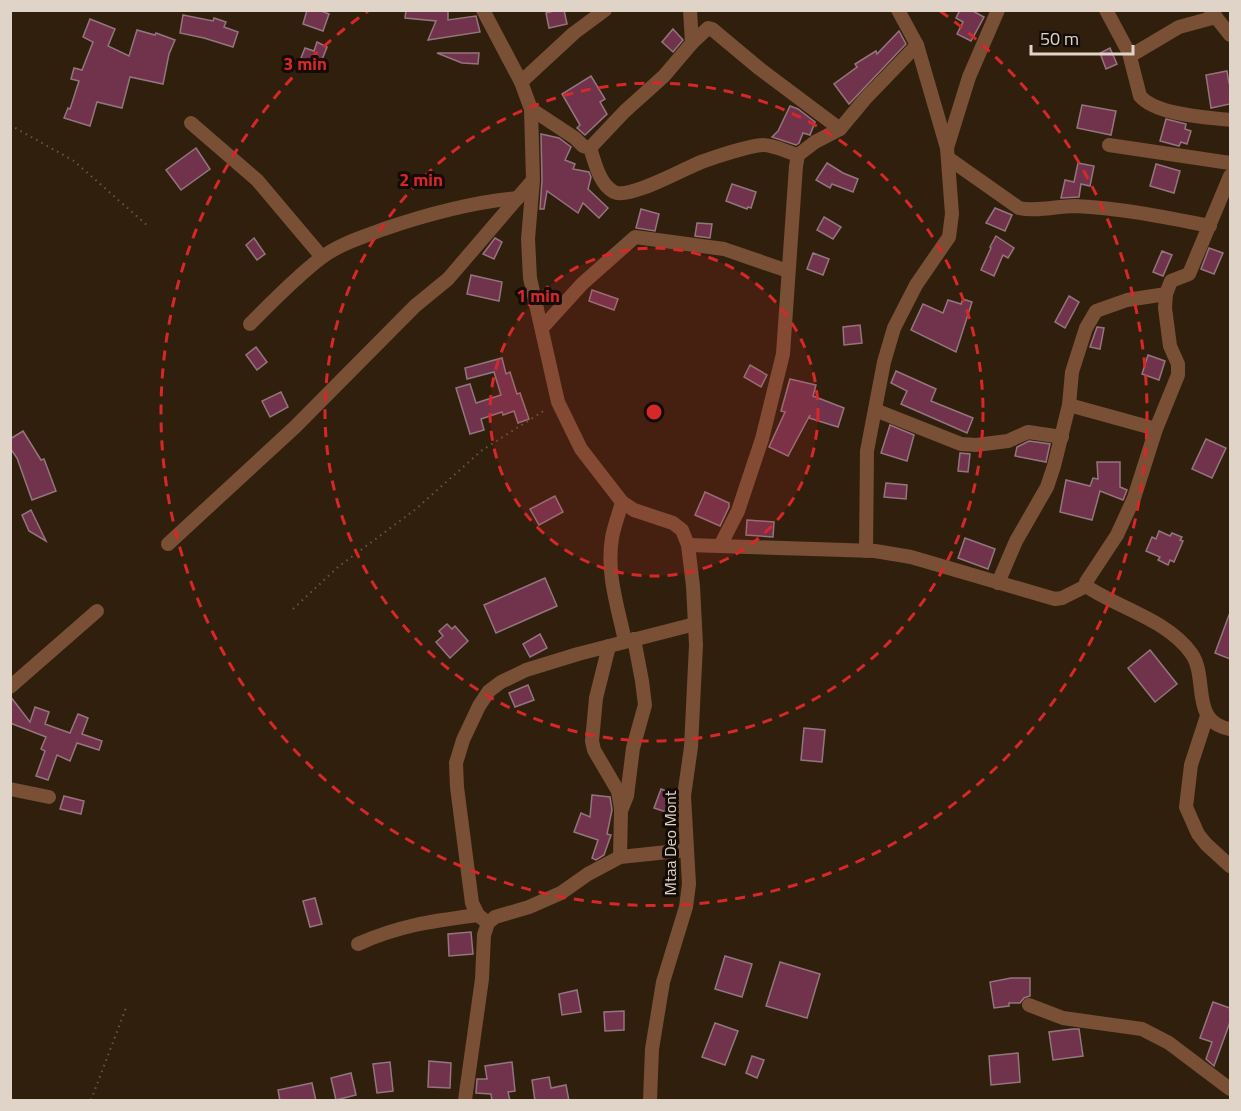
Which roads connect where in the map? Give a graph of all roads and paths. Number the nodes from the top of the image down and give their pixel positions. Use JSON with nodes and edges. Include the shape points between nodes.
{"nodes":[{"id":1,"x":483,"y":10,"type":"edge"},
{"id":2,"x":604,"y":10,"type":"edge"},
{"id":3,"x":690,"y":10,"type":"edge"},
{"id":4,"x":898,"y":10,"type":"edge"},
{"id":5,"x":998,"y":10,"type":"edge"},
{"id":6,"x":1106,"y":10,"type":"edge"},
{"id":7,"x":1213,"y":14,"type":"edge"},
{"id":8,"x":1230,"y":35,"type":"edge"},
{"id":9,"x":692,"y":43,"type":"junction"},
{"id":10,"x":917,"y":45,"type":"junction"},
{"id":11,"x":1130,"y":56,"type":"junction"},
{"id":12,"x":521,"y":82,"type":"junction"},
{"id":13,"x":531,"y":109,"type":"junction"},
{"id":14,"x":1230,"y":120,"type":"edge"},
{"id":15,"x":191,"y":123,"type":"dead end"},
{"id":16,"x":10,"y":124,"type":"edge"},
{"id":17,"x":840,"y":129,"type":"junction"},
{"id":18,"x":1109,"y":145,"type":"dead end"},
{"id":19,"x":590,"y":148,"type":"junction"},
{"id":20,"x":947,"y":153,"type":"junction"},
{"id":21,"x":798,"y":155,"type":"junction"},
{"id":22,"x":1230,"y":163,"type":"edge"},
{"id":23,"x":1230,"y":176,"type":"edge"},
{"id":24,"x":533,"y":180,"type":"junction"},
{"id":25,"x":1228,"y":190,"type":"edge"},
{"id":26,"x":518,"y":198,"type":"junction"},
{"id":27,"x":1210,"y":226,"type":"junction"},
{"id":28,"x":149,"y":227,"type":"dead end"},
{"id":29,"x":322,"y":257,"type":"junction"},
{"id":30,"x":788,"y":271,"type":"junction"},
{"id":31,"x":1166,"y":294,"type":"junction"},
{"id":32,"x":250,"y":324,"type":"dead end"},
{"id":33,"x":542,"y":328,"type":"junction"},
{"id":34,"x":558,"y":402,"type":"junction"},
{"id":35,"x":1069,"y":405,"type":"junction"},
{"id":36,"x":875,"y":410,"type":"junction"},
{"id":37,"x":1156,"y":429,"type":"junction"},
{"id":38,"x":1062,"y":437,"type":"junction"},
{"id":39,"x":622,"y":502,"type":"junction"},
{"id":40,"x":168,"y":544,"type":"dead end"},
{"id":41,"x":687,"y":545,"type":"junction"},
{"id":42,"x":720,"y":546,"type":"junction"},
{"id":43,"x":866,"y":551,"type":"junction"},
{"id":44,"x":998,"y":583,"type":"junction"},
{"id":45,"x":1086,"y":586,"type":"junction"},
{"id":46,"x":293,"y":609,"type":"dead end"},
{"id":47,"x":97,"y":611,"type":"dead end"},
{"id":48,"x":695,"y":624,"type":"junction"},
{"id":49,"x":629,"y":640,"type":"junction"},
{"id":50,"x":609,"y":646,"type":"junction"},
{"id":51,"x":10,"y":687,"type":"edge"},
{"id":52,"x":1207,"y":716,"type":"junction"},
{"id":53,"x":1230,"y":729,"type":"edge"},
{"id":54,"x":10,"y":789,"type":"edge"},
{"id":55,"x":50,"y":797,"type":"dead end"},
{"id":56,"x":621,"y":811,"type":"junction"},
{"id":57,"x":687,"y":850,"type":"junction"},
{"id":58,"x":620,"y":857,"type":"junction"},
{"id":59,"x":1230,"y":866,"type":"edge"},
{"id":60,"x":483,"y":919,"type":"junction"},
{"id":61,"x":358,"y":944,"type":"dead end"},
{"id":62,"x":1029,"y":1005,"type":"dead end"},
{"id":63,"x":126,"y":1008,"type":"dead end"},
{"id":64,"x":1230,"y":1089,"type":"edge"},
{"id":65,"x":90,"y":1101,"type":"edge"},
{"id":66,"x":465,"y":1101,"type":"edge"},
{"id":67,"x":650,"y":1101,"type":"edge"}],
"edges":[{"from":1,"to":12,"type":"street"},
{"from":2,"to":12,"type":"street"},
{"from":3,"to":9,"type":"street"},
{"from":4,"to":10,"type":"street"},
{"from":5,"to":20,"type":"street","via":[[969,77]]},
{"from":6,"to":11,"type":"street"},
{"from":7,"to":8,"type":"street"},
{"from":7,"to":11,"type":"street","via":[[1179,27]]},
{"from":9,"to":17,"type":"street","via":[[708,28],[712,29]]},
{"from":9,"to":19,"type":"street"},
{"from":10,"to":17,"type":"street"},
{"from":10,"to":20,"type":"street"},
{"from":11,"to":14,"type":"street","via":[[1140,96],[1148,104]]},
{"from":12,"to":13,"type":"street"},
{"from":13,"to":19,"type":"street"},
{"from":13,"to":24,"type":"street"},
{"from":15,"to":29,"type":"street","via":[[257,180]]},
{"from":16,"to":28,"type":"path","via":[[74,161]]},
{"from":17,"to":21,"type":"street"},
{"from":18,"to":22,"type":"street"},
{"from":19,"to":21,"type":"street","via":[[605,185],[620,194],[705,161],[754,147],[766,145]]},
{"from":20,"to":27,"type":"street","via":[[1018,208],[1074,206],[1128,211]]},
{"from":20,"to":36,"type":"street","via":[[952,214],[949,237],[916,285],[894,328]]},
{"from":21,"to":30,"type":"street"},
{"from":23,"to":25,"type":"street"},
{"from":24,"to":26,"type":"street"},
{"from":24,"to":33,"type":"street","via":[[528,239],[530,278]]},
{"from":25,"to":27,"type":"street"},
{"from":26,"to":29,"type":"street","via":[[486,200],[426,216],[369,234]]},
{"from":26,"to":40,"type":"street","via":[[448,279],[415,306],[295,427]]},
{"from":27,"to":31,"type":"street","via":[[1189,274],[1172,279]]},
{"from":29,"to":32,"type":"street"},
{"from":30,"to":33,"type":"street","via":[[724,249],[635,237],[582,284]]},
{"from":30,"to":42,"type":"street","via":[[783,354],[771,406],[738,511]]},
{"from":31,"to":35,"type":"street","via":[[1127,300],[1096,311],[1086,328],[1072,372]]},
{"from":31,"to":37,"type":"street","via":[[1170,345],[1178,375]]},
{"from":33,"to":34,"type":"street"},
{"from":34,"to":39,"type":"street","via":[[581,449]]},
{"from":34,"to":46,"type":"path","via":[[481,451],[416,509],[338,567]]},
{"from":35,"to":37,"type":"street"},
{"from":35,"to":38,"type":"street"},
{"from":36,"to":38,"type":"street","via":[[961,444],[1008,441],[1028,432]]},
{"from":36,"to":43,"type":"street","via":[[867,451]]},
{"from":37,"to":45,"type":"street","via":[[1134,498]]},
{"from":38,"to":44,"type":"street","via":[[1047,487],[1016,541]]},
{"from":39,"to":41,"type":"street","via":[[673,523],[682,530]]},
{"from":39,"to":49,"type":"street","via":[[610,560],[612,583]]},
{"from":41,"to":42,"type":"street"},
{"from":41,"to":48,"type":"street","name":"Mtaa Deo Mont"},
{"from":42,"to":43,"type":"street"},
{"from":43,"to":44,"type":"street","via":[[911,557]]},
{"from":44,"to":45,"type":"street","via":[[1055,599]]},
{"from":45,"to":52,"type":"street","via":[[1183,642],[1193,656]]},
{"from":47,"to":51,"type":"street"},
{"from":48,"to":49,"type":"street"},
{"from":48,"to":57,"type":"street","name":"Mtaa Deo Mont","via":[[691,735],[684,796]]},
{"from":49,"to":50,"type":"street"},
{"from":49,"to":56,"type":"street","via":[[645,705]]},
{"from":50,"to":56,"type":"street","via":[[596,698],[592,741],[618,791]]},
{"from":50,"to":60,"type":"street","via":[[526,670],[489,691],[478,706],[456,763],[472,903]]},
{"from":52,"to":53,"type":"street","via":[[1218,726]]},
{"from":52,"to":59,"type":"street","via":[[1191,765],[1186,807],[1198,834]]},
{"from":54,"to":55,"type":"street"},
{"from":56,"to":58,"type":"street"},
{"from":57,"to":58,"type":"street"},
{"from":57,"to":67,"type":"street","name":"Mtaa Deo Mont","via":[[689,884],[663,982],[652,1049]]},
{"from":58,"to":60,"type":"street","via":[[561,893],[529,907]]},
{"from":60,"to":61,"type":"street","via":[[423,922]]},
{"from":60,"to":66,"type":"street","via":[[482,979]]},
{"from":62,"to":64,"type":"street","via":[[1063,1018],[1142,1029],[1169,1043]]},
{"from":63,"to":65,"type":"path"}]}
